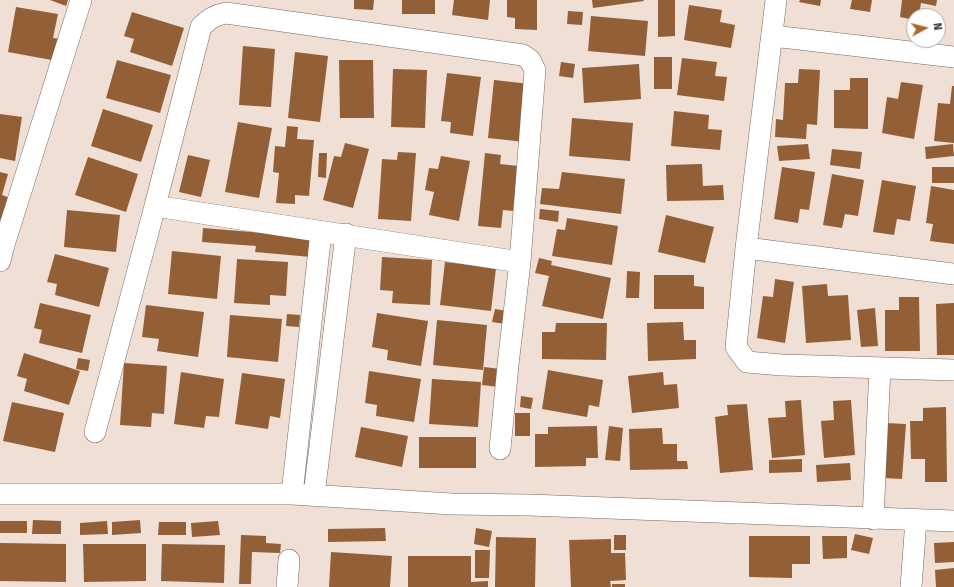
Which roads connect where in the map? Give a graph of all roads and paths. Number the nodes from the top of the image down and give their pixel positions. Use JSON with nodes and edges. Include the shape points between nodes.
{"nodes":[{"id":1,"x":81,"y":0,"type":"edge"},
{"id":2,"x":776,"y":0,"type":"edge"},
{"id":3,"x":773,"y":36,"type":"junction"},
{"id":4,"x":954,"y":57,"type":"edge"},
{"id":5,"x":155,"y":206,"type":"junction"},
{"id":6,"x":321,"y":232,"type":"junction"},
{"id":7,"x":346,"y":234,"type":"junction"},
{"id":8,"x":746,"y":248,"type":"junction"},
{"id":9,"x":0,"y":260,"type":"edge"},
{"id":10,"x":520,"y":262,"type":"junction"},
{"id":11,"x":954,"y":274,"type":"edge"},
{"id":12,"x":880,"y":368,"type":"junction"},
{"id":13,"x":954,"y":370,"type":"edge"},
{"id":14,"x":95,"y":432,"type":"dead end"},
{"id":15,"x":500,"y":449,"type":"dead end"},
{"id":16,"x":0,"y":494,"type":"edge"},
{"id":17,"x":292,"y":494,"type":"junction"},
{"id":18,"x":314,"y":496,"type":"junction"},
{"id":19,"x":873,"y":519,"type":"junction"},
{"id":20,"x":916,"y":520,"type":"junction"},
{"id":21,"x":954,"y":521,"type":"edge"},
{"id":22,"x":289,"y":560,"type":"dead end"},
{"id":23,"x":287,"y":587,"type":"edge"},
{"id":24,"x":910,"y":587,"type":"edge"}],
"edges":[{"from":1,"to":9,"type":"street"},
{"from":2,"to":3,"type":"street"},
{"from":3,"to":4,"type":"street"},
{"from":3,"to":8,"type":"street"},
{"from":5,"to":6,"type":"street"},
{"from":5,"to":10,"type":"street","via":[[201,27],[209,18],[216,15],[226,13],[523,55],[530,60],[535,70]]},
{"from":5,"to":14,"type":"street"},
{"from":6,"to":7,"type":"street"},
{"from":6,"to":17,"type":"street"},
{"from":7,"to":10,"type":"street"},
{"from":7,"to":18,"type":"street"},
{"from":8,"to":11,"type":"street"},
{"from":8,"to":12,"type":"street","via":[[736,347],[747,362]]},
{"from":10,"to":15,"type":"street"},
{"from":12,"to":13,"type":"street"},
{"from":12,"to":19,"type":"street"},
{"from":16,"to":17,"type":"street"},
{"from":17,"to":18,"type":"street"},
{"from":18,"to":19,"type":"street","via":[[452,504]]},
{"from":19,"to":20,"type":"street"},
{"from":20,"to":21,"type":"street"},
{"from":20,"to":24,"type":"street"},
{"from":22,"to":23,"type":"street"}]}
